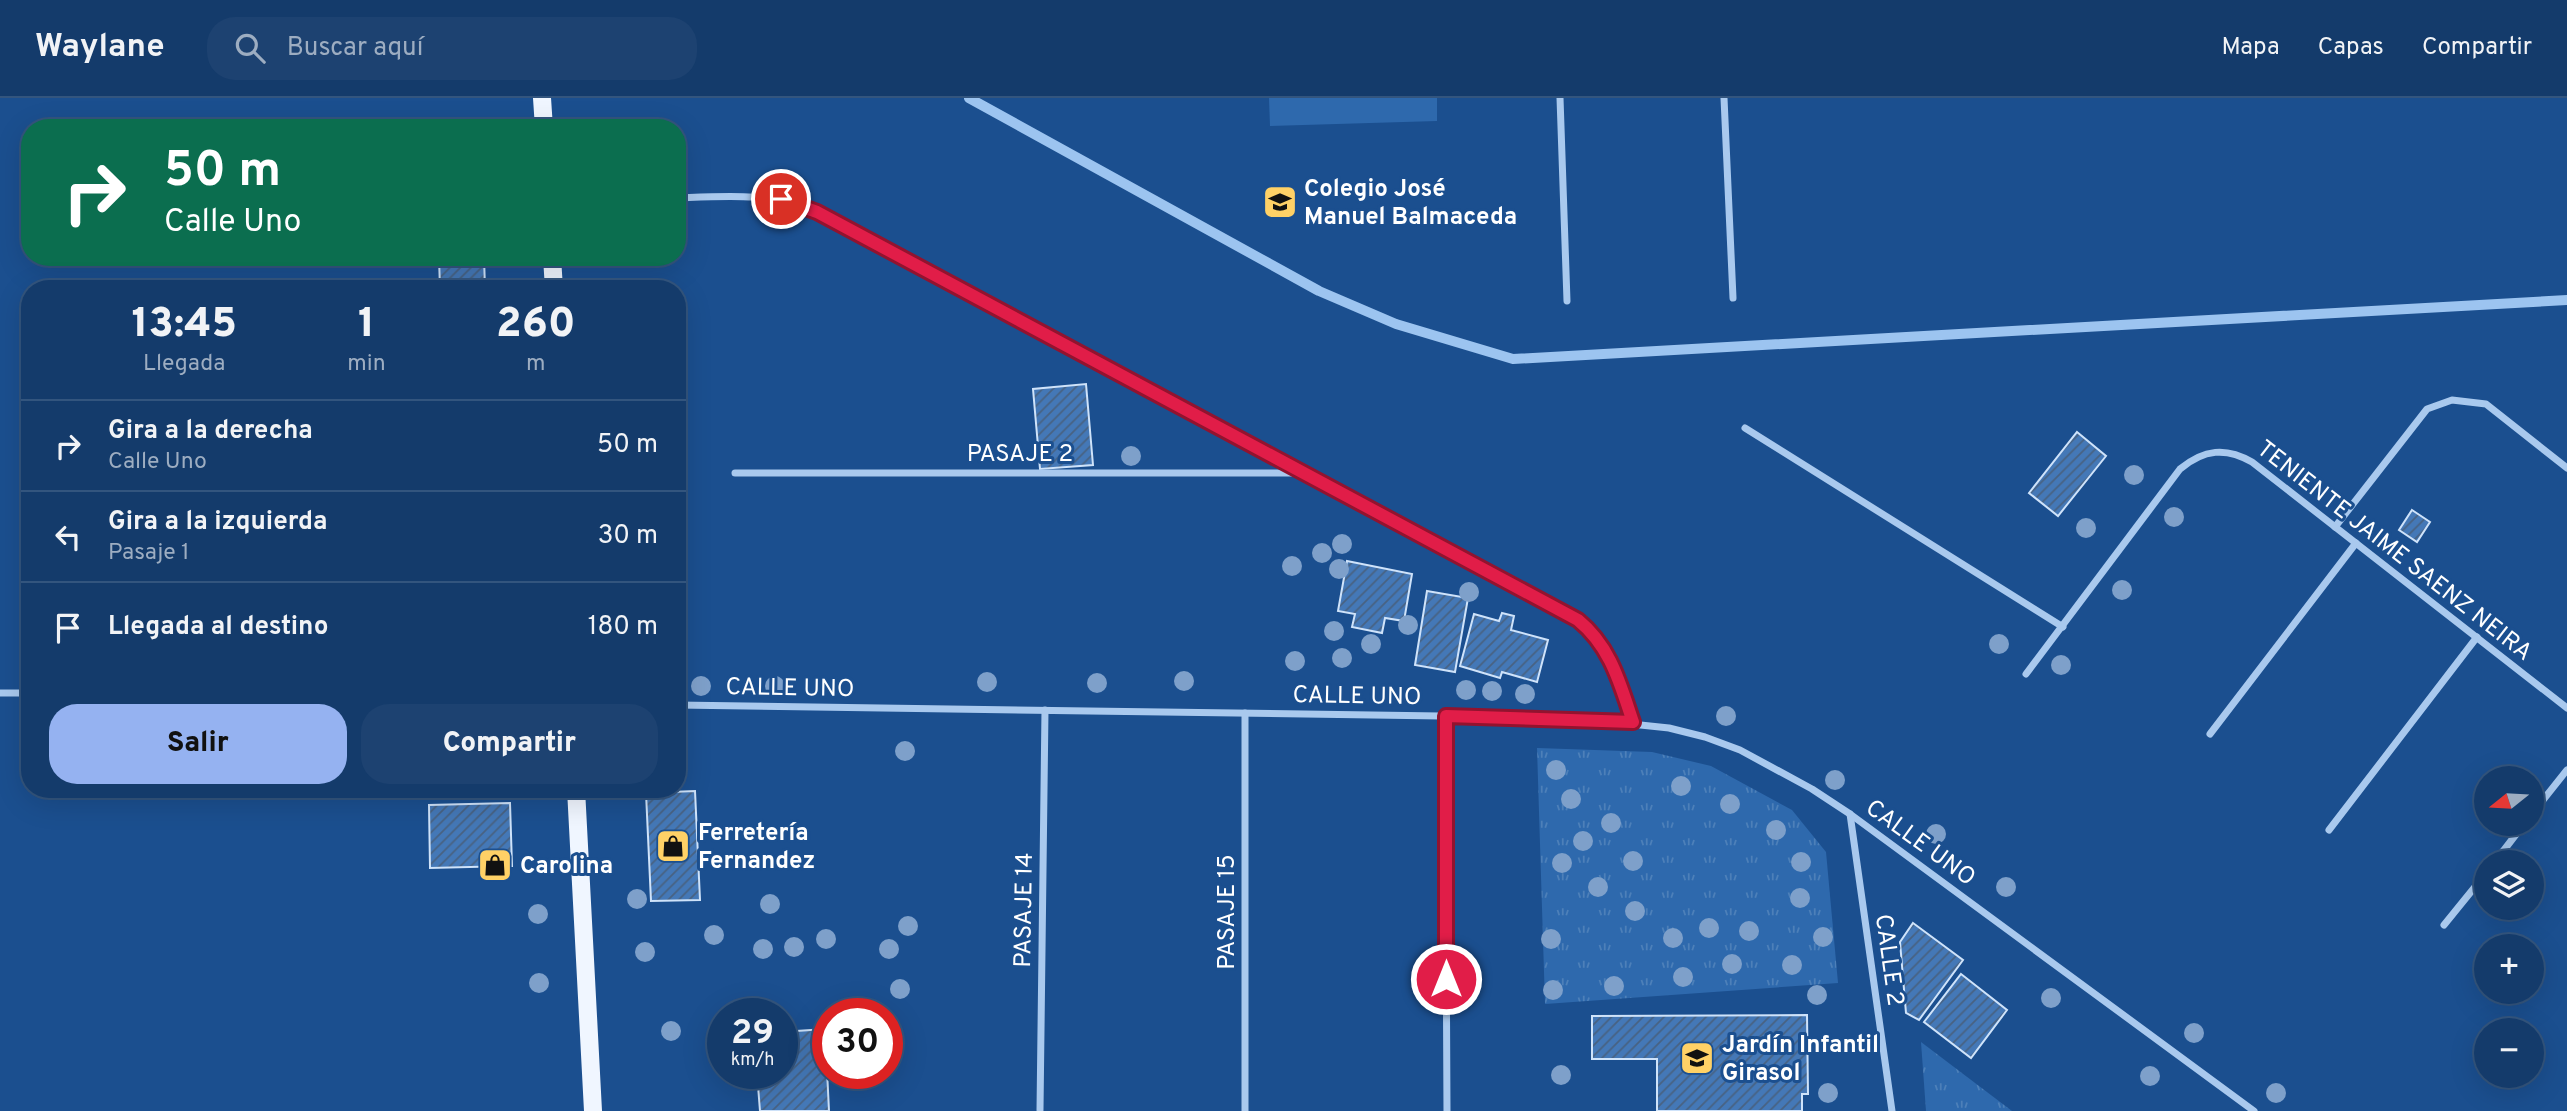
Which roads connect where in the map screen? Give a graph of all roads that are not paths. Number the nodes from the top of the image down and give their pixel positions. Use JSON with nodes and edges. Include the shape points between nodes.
{"nodes":[{"id":1,"x":542,"y":98,"type":"edge"},
{"id":2,"x":1560,"y":98,"type":"edge"},
{"id":3,"x":1724,"y":98,"type":"edge"},
{"id":4,"x":543,"y":119,"type":"edge"},
{"id":5,"x":686,"y":198,"type":"edge"},
{"id":6,"x":1733,"y":298,"type":"dead end"},
{"id":7,"x":1567,"y":301,"type":"dead end"},
{"id":8,"x":1745,"y":428,"type":"dead end"},
{"id":9,"x":2567,"y":468,"type":"edge"},
{"id":10,"x":1304,"y":472,"type":"junction"},
{"id":11,"x":735,"y":473,"type":"dead end"},
{"id":12,"x":2335,"y":527,"type":"junction"},
{"id":13,"x":2356,"y":543,"type":"junction"},
{"id":14,"x":2063,"y":627,"type":"junction"},
{"id":15,"x":2477,"y":637,"type":"junction"},
{"id":16,"x":2026,"y":674,"type":"dead end"},
{"id":17,"x":0,"y":693,"type":"edge"},
{"id":18,"x":21,"y":693,"type":"edge"},
{"id":19,"x":686,"y":705,"type":"edge"},
{"id":20,"x":2567,"y":708,"type":"edge"},
{"id":21,"x":1045,"y":710,"type":"junction"},
{"id":22,"x":1245,"y":713,"type":"junction"},
{"id":23,"x":1446,"y":716,"type":"junction"},
{"id":24,"x":1633,"y":722,"type":"junction"},
{"id":25,"x":2210,"y":734,"type":"dead end"},
{"id":26,"x":2567,"y":770,"type":"edge"},
{"id":27,"x":576,"y":798,"type":"edge"},
{"id":28,"x":2544,"y":799,"type":"edge"},
{"id":29,"x":1850,"y":814,"type":"junction"},
{"id":30,"x":2329,"y":830,"type":"dead end"},
{"id":31,"x":2515,"y":836,"type":"edge"},
{"id":32,"x":2504,"y":850,"type":"edge"},
{"id":33,"x":2474,"y":888,"type":"edge"},
{"id":34,"x":2444,"y":925,"type":"dead end"},
{"id":35,"x":1040,"y":1110,"type":"edge"},
{"id":36,"x":593,"y":1111,"type":"edge"},
{"id":37,"x":1245,"y":1111,"type":"edge"},
{"id":38,"x":1447,"y":1111,"type":"edge"},
{"id":39,"x":1892,"y":1111,"type":"edge"},
{"id":40,"x":2254,"y":1111,"type":"edge"}],
"edges":[{"from":1,"to":4,"type":"main road"},
{"from":2,"to":7,"type":"street"},
{"from":3,"to":6,"type":"street"},
{"from":5,"to":10,"type":"street","via":[[758,196],[809,208]]},
{"from":8,"to":14,"type":"street"},
{"from":9,"to":12,"type":"street","via":[[2486,404],[2452,400],[2427,409]]},
{"from":10,"to":11,"type":"street","name":"PASAJE 2"},
{"from":10,"to":24,"type":"street","via":[[1578,620],[1609,654]]},
{"from":12,"to":13,"type":"street","name":"TENIENTE JAIME SAENZ NEIRA"},
{"from":12,"to":14,"type":"street","name":"TENIENTE JAIME SAENZ NEIRA","via":[[2241,456],[2229,451],[2202,454],[2180,469]]},
{"from":13,"to":15,"type":"street","name":"TENIENTE JAIME SAENZ NEIRA"},
{"from":13,"to":25,"type":"street"},
{"from":14,"to":16,"type":"street","name":"TENIENTE JAIME SAENZ NEIRA"},
{"from":15,"to":20,"type":"street","name":"TENIENTE JAIME SAENZ NEIRA"},
{"from":15,"to":30,"type":"street"},
{"from":17,"to":18,"type":"street"},
{"from":19,"to":21,"type":"street","name":"CALLE UNO"},
{"from":21,"to":22,"type":"street","name":"CALLE UNO"},
{"from":21,"to":35,"type":"street","name":"PASAJE 14"},
{"from":22,"to":23,"type":"street","name":"CALLE UNO"},
{"from":22,"to":37,"type":"street","name":"PASAJE 15"},
{"from":23,"to":24,"type":"street","name":"CALLE UNO"},
{"from":23,"to":38,"type":"street"},
{"from":24,"to":29,"type":"street","name":"CALLE UNO","via":[[1669,727],[1740,750]]},
{"from":26,"to":28,"type":"street"},
{"from":27,"to":36,"type":"main road"},
{"from":29,"to":39,"type":"street","name":"CALLE 2"},
{"from":29,"to":40,"type":"street","name":"CALLE UNO"},
{"from":31,"to":32,"type":"street"},
{"from":33,"to":34,"type":"street"}]}
